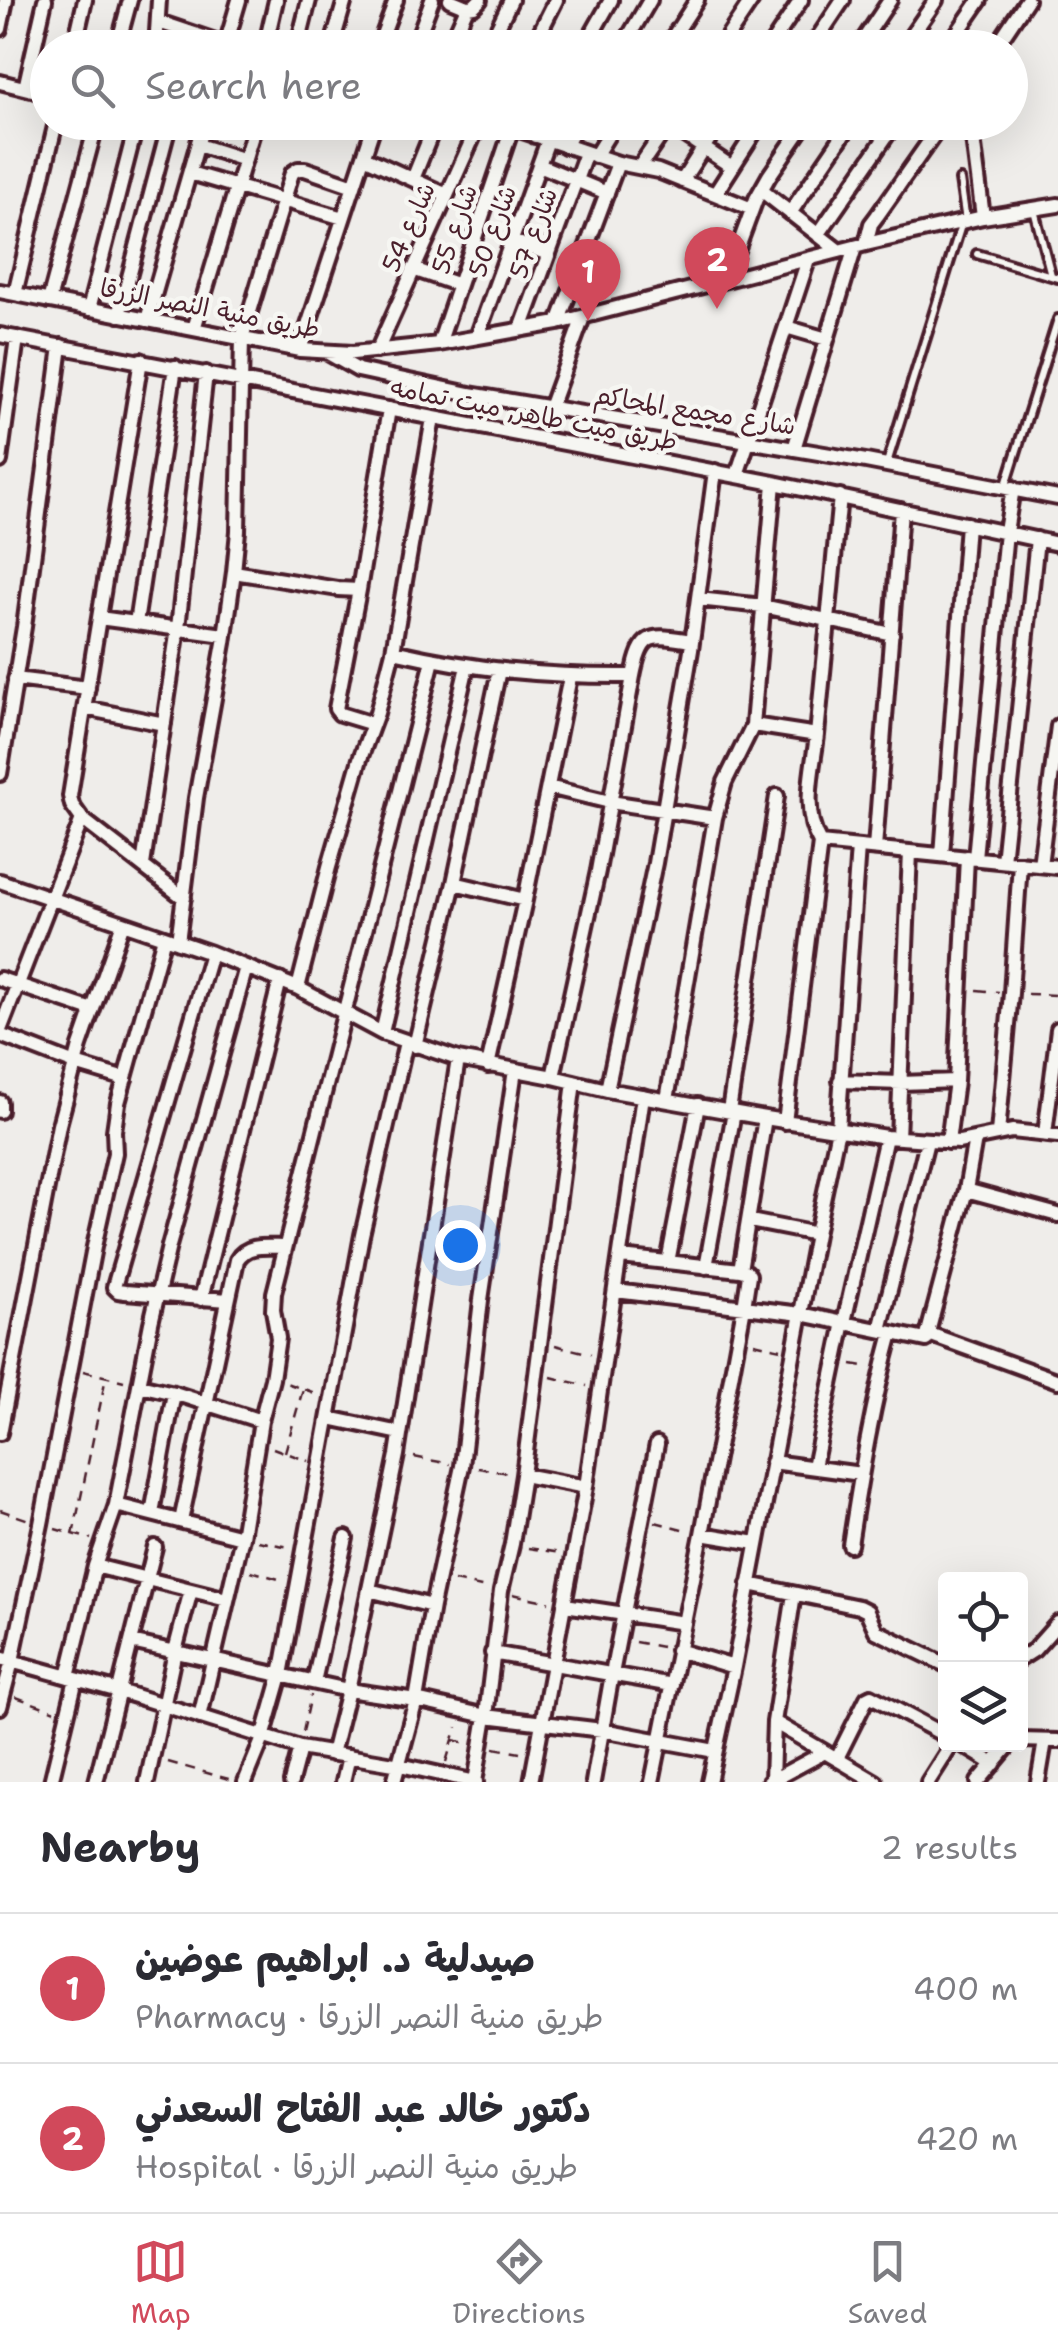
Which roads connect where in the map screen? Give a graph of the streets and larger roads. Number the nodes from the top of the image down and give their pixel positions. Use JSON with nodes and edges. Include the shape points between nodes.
{"nodes":[{"id":1,"x":6,"y":0,"type":"edge"},
{"id":2,"x":45,"y":0,"type":"edge"},
{"id":3,"x":85,"y":0,"type":"edge"},
{"id":4,"x":130,"y":0,"type":"edge"},
{"id":5,"x":159,"y":0,"type":"edge"},
{"id":6,"x":239,"y":0,"type":"edge"},
{"id":7,"x":276,"y":0,"type":"edge"},
{"id":8,"x":309,"y":0,"type":"edge"},
{"id":9,"x":344,"y":0,"type":"edge"},
{"id":10,"x":396,"y":0,"type":"edge"},
{"id":11,"x":432,"y":0,"type":"edge"},
{"id":12,"x":450,"y":0,"type":"edge"},
{"id":13,"x":511,"y":0,"type":"edge"},
{"id":14,"x":556,"y":0,"type":"edge"},
{"id":15,"x":611,"y":0,"type":"edge"},
{"id":16,"x":650,"y":0,"type":"edge"},
{"id":17,"x":697,"y":0,"type":"edge"},
{"id":18,"x":752,"y":0,"type":"edge"},
{"id":19,"x":800,"y":0,"type":"edge"},
{"id":20,"x":843,"y":0,"type":"edge"},
{"id":21,"x":890,"y":0,"type":"edge"},
{"id":22,"x":936,"y":0,"type":"edge"},
{"id":23,"x":980,"y":0,"type":"edge"},
{"id":24,"x":1027,"y":0,"type":"edge"},
{"id":25,"x":473,"y":3,"type":"edge"},
{"id":26,"x":159,"y":22,"type":"junction"},
{"id":27,"x":0,"y":29,"type":"edge"},
{"id":28,"x":38,"y":30,"type":"edge"},
{"id":29,"x":78,"y":30,"type":"edge"},
{"id":30,"x":122,"y":30,"type":"edge"},
{"id":31,"x":158,"y":30,"type":"edge"},
{"id":32,"x":173,"y":30,"type":"edge"},
{"id":33,"x":233,"y":30,"type":"edge"},
{"id":34,"x":269,"y":30,"type":"edge"},
{"id":35,"x":302,"y":30,"type":"edge"},
{"id":36,"x":336,"y":30,"type":"edge"},
{"id":37,"x":385,"y":30,"type":"edge"},
{"id":38,"x":421,"y":30,"type":"edge"},
{"id":39,"x":459,"y":30,"type":"edge"},
{"id":40,"x":497,"y":30,"type":"edge"},
{"id":41,"x":541,"y":30,"type":"edge"},
{"id":42,"x":594,"y":30,"type":"edge"},
{"id":43,"x":632,"y":30,"type":"edge"},
{"id":44,"x":678,"y":30,"type":"edge"},
{"id":45,"x":732,"y":30,"type":"edge"},
{"id":46,"x":781,"y":30,"type":"edge"},
{"id":47,"x":823,"y":30,"type":"edge"},
{"id":48,"x":870,"y":30,"type":"edge"},
{"id":49,"x":915,"y":30,"type":"edge"},
{"id":50,"x":959,"y":30,"type":"edge"},
{"id":51,"x":1007,"y":30,"type":"edge"},
{"id":52,"x":30,"y":66,"type":"edge"},
{"id":53,"x":0,"y":82,"type":"edge"},
{"id":54,"x":25,"y":88,"type":"junction"},
{"id":55,"x":30,"y":89,"type":"edge"},
{"id":56,"x":52,"y":140,"type":"edge"},
{"id":57,"x":92,"y":140,"type":"edge"},
{"id":58,"x":132,"y":140,"type":"edge"},
{"id":59,"x":165,"y":140,"type":"edge"},
{"id":60,"x":199,"y":140,"type":"edge"},
{"id":61,"x":251,"y":140,"type":"edge"},
{"id":62,"x":369,"y":140,"type":"edge"},
{"id":63,"x":429,"y":140,"type":"edge"},
{"id":64,"x":472,"y":140,"type":"edge"},
{"id":65,"x":508,"y":140,"type":"edge"},
{"id":66,"x":542,"y":140,"type":"edge"},
{"id":67,"x":548,"y":140,"type":"edge"},
{"id":68,"x":568,"y":140,"type":"edge"},
{"id":69,"x":601,"y":140,"type":"edge"},
{"id":70,"x":658,"y":140,"type":"edge"},
{"id":71,"x":693,"y":140,"type":"edge"},
{"id":72,"x":709,"y":140,"type":"edge"},
{"id":73,"x":749,"y":140,"type":"edge"},
{"id":74,"x":794,"y":140,"type":"edge"},
{"id":75,"x":840,"y":140,"type":"edge"},
{"id":76,"x":884,"y":140,"type":"edge"},
{"id":77,"x":930,"y":140,"type":"edge"},
{"id":78,"x":973,"y":140,"type":"edge"},
{"id":79,"x":198,"y":145,"type":"junction"},
{"id":80,"x":565,"y":146,"type":"junction"},
{"id":81,"x":704,"y":148,"type":"junction"},
{"id":82,"x":590,"y":154,"type":"junction"},
{"id":83,"x":364,"y":157,"type":"junction"},
{"id":84,"x":245,"y":160,"type":"junction"},
{"id":85,"x":618,"y":164,"type":"junction"},
{"id":86,"x":539,"y":166,"type":"junction"},
{"id":87,"x":640,"y":166,"type":"junction"},
{"id":88,"x":732,"y":167,"type":"junction"},
{"id":89,"x":190,"y":173,"type":"junction"},
{"id":90,"x":412,"y":180,"type":"junction"},
{"id":91,"x":576,"y":180,"type":"junction"},
{"id":92,"x":682,"y":180,"type":"junction"},
{"id":93,"x":354,"y":186,"type":"junction"},
{"id":94,"x":237,"y":187,"type":"junction"},
{"id":95,"x":761,"y":190,"type":"junction"},
{"id":96,"x":607,"y":193,"type":"junction"},
{"id":97,"x":714,"y":194,"type":"junction"},
{"id":98,"x":447,"y":195,"type":"junction"},
{"id":99,"x":283,"y":200,"type":"junction"},
{"id":100,"x":1058,"y":205,"type":"edge"},
{"id":101,"x":752,"y":209,"type":"junction"},
{"id":102,"x":790,"y":212,"type":"junction"},
{"id":103,"x":983,"y":217,"type":"junction"},
{"id":104,"x":343,"y":218,"type":"junction"},
{"id":105,"x":818,"y":235,"type":"junction"},
{"id":106,"x":512,"y":241,"type":"junction"},
{"id":107,"x":860,"y":246,"type":"junction"},
{"id":108,"x":839,"y":251,"type":"junction"},
{"id":109,"x":549,"y":254,"type":"junction"},
{"id":110,"x":808,"y":260,"type":"junction"},
{"id":111,"x":414,"y":270,"type":"junction"},
{"id":112,"x":726,"y":280,"type":"junction"},
{"id":113,"x":458,"y":285,"type":"junction"},
{"id":114,"x":0,"y":292,"type":"edge"},
{"id":115,"x":15,"y":294,"type":"junction"},
{"id":116,"x":49,"y":301,"type":"junction"},
{"id":117,"x":89,"y":309,"type":"junction"},
{"id":118,"x":119,"y":314,"type":"junction"},
{"id":119,"x":583,"y":317,"type":"junction"},
{"id":120,"x":147,"y":320,"type":"junction"},
{"id":121,"x":558,"y":322,"type":"junction"},
{"id":122,"x":786,"y":327,"type":"junction"},
{"id":123,"x":194,"y":329,"type":"junction"},
{"id":124,"x":522,"y":329,"type":"junction"},
{"id":125,"x":0,"y":335,"type":"edge"},
{"id":126,"x":477,"y":337,"type":"junction"},
{"id":127,"x":16,"y":338,"type":"junction"},
{"id":128,"x":242,"y":338,"type":"junction"},
{"id":129,"x":827,"y":339,"type":"junction"},
{"id":130,"x":438,"y":344,"type":"junction"},
{"id":131,"x":61,"y":346,"type":"junction"},
{"id":132,"x":300,"y":350,"type":"junction"},
{"id":133,"x":376,"y":351,"type":"junction"},
{"id":134,"x":328,"y":353,"type":"junction"},
{"id":135,"x":141,"y":360,"type":"junction"},
{"id":136,"x":175,"y":367,"type":"junction"},
{"id":137,"x":206,"y":373,"type":"junction"},
{"id":138,"x":240,"y":380,"type":"junction"},
{"id":139,"x":550,"y":408,"type":"junction"},
{"id":140,"x":389,"y":409,"type":"junction"},
{"id":141,"x":432,"y":418,"type":"junction"},
{"id":142,"x":748,"y":442,"type":"junction"},
{"id":143,"x":794,"y":449,"type":"junction"},
{"id":144,"x":0,"y":460,"type":"edge"},
{"id":145,"x":715,"y":471,"type":"junction"},
{"id":146,"x":737,"y":476,"type":"junction"},
{"id":147,"x":774,"y":483,"type":"junction"},
{"id":148,"x":1009,"y":487,"type":"junction"},
{"id":149,"x":840,"y":496,"type":"junction"},
{"id":150,"x":1058,"y":498,"type":"edge"},
{"id":151,"x":901,"y":510,"type":"junction"},
{"id":152,"x":967,"y":524,"type":"junction"},
{"id":153,"x":1006,"y":532,"type":"junction"},
{"id":154,"x":1037,"y":539,"type":"junction"},
{"id":155,"x":1058,"y":544,"type":"edge"},
{"id":156,"x":234,"y":572,"type":"junction"},
{"id":157,"x":359,"y":590,"type":"junction"},
{"id":158,"x":698,"y":599,"type":"junction"},
{"id":159,"x":763,"y":606,"type":"junction"},
{"id":160,"x":99,"y":618,"type":"junction"},
{"id":161,"x":827,"y":621,"type":"junction"},
{"id":162,"x":136,"y":623,"type":"junction"},
{"id":163,"x":178,"y":628,"type":"junction"},
{"id":164,"x":892,"y":634,"type":"junction"},
{"id":165,"x":224,"y":635,"type":"junction"},
{"id":166,"x":692,"y":641,"type":"junction"},
{"id":167,"x":393,"y":651,"type":"junction"},
{"id":168,"x":433,"y":660,"type":"junction"},
{"id":169,"x":467,"y":666,"type":"junction"},
{"id":170,"x":499,"y":670,"type":"junction"},
{"id":171,"x":633,"y":676,"type":"junction"},
{"id":172,"x":570,"y":677,"type":"junction"},
{"id":173,"x":16,"y":679,"type":"junction"},
{"id":174,"x":88,"y":688,"type":"junction"},
{"id":175,"x":85,"y":708,"type":"junction"},
{"id":176,"x":164,"y":724,"type":"junction"},
{"id":177,"x":373,"y":724,"type":"junction"},
{"id":178,"x":753,"y":725,"type":"junction"},
{"id":179,"x":1058,"y":726,"type":"edge"},
{"id":180,"x":817,"y":735,"type":"junction"},
{"id":181,"x":0,"y":774,"type":"edge"},
{"id":182,"x":548,"y":787,"type":"junction"},
{"id":183,"x":777,"y":796,"type":"dead end"},
{"id":184,"x":610,"y":802,"type":"junction"},
{"id":185,"x":664,"y":812,"type":"junction"},
{"id":186,"x":715,"y":818,"type":"junction"},
{"id":187,"x":82,"y":819,"type":"junction"},
{"id":188,"x":820,"y":843,"type":"junction"},
{"id":189,"x":858,"y":847,"type":"junction"},
{"id":190,"x":876,"y":848,"type":"junction"},
{"id":191,"x":910,"y":852,"type":"junction"},
{"id":192,"x":942,"y":855,"type":"junction"},
{"id":193,"x":971,"y":858,"type":"junction"},
{"id":194,"x":1003,"y":861,"type":"junction"},
{"id":195,"x":1020,"y":863,"type":"junction"},
{"id":196,"x":143,"y":865,"type":"junction"},
{"id":197,"x":1040,"y":865,"type":"junction"},
{"id":198,"x":1058,"y":866,"type":"edge"},
{"id":199,"x":3,"y":882,"type":"edge"},
{"id":200,"x":454,"y":883,"type":"junction"},
{"id":201,"x":184,"y":898,"type":"junction"},
{"id":202,"x":0,"y":899,"type":"edge"},
{"id":203,"x":52,"y":899,"type":"junction"},
{"id":204,"x":525,"y":900,"type":"junction"},
{"id":205,"x":123,"y":923,"type":"junction"},
{"id":206,"x":171,"y":939,"type":"junction"},
{"id":207,"x":211,"y":952,"type":"junction"},
{"id":208,"x":246,"y":966,"type":"junction"},
{"id":209,"x":0,"y":978,"type":"edge"},
{"id":210,"x":280,"y":980,"type":"junction"},
{"id":211,"x":18,"y":984,"type":"junction"},
{"id":212,"x":298,"y":988,"type":"junction"},
{"id":213,"x":92,"y":1010,"type":"junction"},
{"id":214,"x":345,"y":1015,"type":"junction"},
{"id":215,"x":1058,"y":1029,"type":"edge"},
{"id":216,"x":382,"y":1032,"type":"junction"},
{"id":217,"x":0,"y":1033,"type":"edge"},
{"id":218,"x":411,"y":1044,"type":"junction"},
{"id":219,"x":458,"y":1059,"type":"junction"},
{"id":220,"x":75,"y":1064,"type":"junction"},
{"id":221,"x":488,"y":1066,"type":"junction"},
{"id":222,"x":515,"y":1070,"type":"junction"},
{"id":223,"x":553,"y":1077,"type":"junction"},
{"id":224,"x":124,"y":1079,"type":"junction"},
{"id":225,"x":840,"y":1080,"type":"junction"},
{"id":226,"x":956,"y":1080,"type":"junction"},
{"id":227,"x":574,"y":1082,"type":"junction"},
{"id":228,"x":900,"y":1083,"type":"junction"},
{"id":229,"x":608,"y":1090,"type":"junction"},
{"id":230,"x":643,"y":1096,"type":"junction"},
{"id":231,"x":667,"y":1100,"type":"junction"},
{"id":232,"x":0,"y":1102,"type":"edge"},
{"id":233,"x":698,"y":1105,"type":"junction"},
{"id":234,"x":0,"y":1111,"type":"edge"},
{"id":235,"x":732,"y":1112,"type":"junction"},
{"id":236,"x":765,"y":1118,"type":"junction"},
{"id":237,"x":785,"y":1122,"type":"junction"},
{"id":238,"x":838,"y":1129,"type":"junction"},
{"id":239,"x":998,"y":1132,"type":"junction"},
{"id":240,"x":1051,"y":1135,"type":"edge"},
{"id":241,"x":892,"y":1137,"type":"junction"},
{"id":242,"x":975,"y":1139,"type":"junction"},
{"id":243,"x":927,"y":1141,"type":"junction"},
{"id":244,"x":948,"y":1142,"type":"junction"},
{"id":245,"x":966,"y":1190,"type":"junction"},
{"id":246,"x":1058,"y":1215,"type":"edge"},
{"id":247,"x":750,"y":1221,"type":"junction"},
{"id":248,"x":816,"y":1234,"type":"junction"},
{"id":249,"x":285,"y":1247,"type":"junction"},
{"id":250,"x":621,"y":1257,"type":"junction"},
{"id":251,"x":668,"y":1262,"type":"junction"},
{"id":252,"x":706,"y":1266,"type":"junction"},
{"id":253,"x":740,"y":1270,"type":"junction"},
{"id":254,"x":616,"y":1291,"type":"junction"},
{"id":255,"x":158,"y":1296,"type":"junction"},
{"id":256,"x":201,"y":1299,"type":"junction"},
{"id":257,"x":228,"y":1300,"type":"junction"},
{"id":258,"x":744,"y":1306,"type":"junction"},
{"id":259,"x":801,"y":1314,"type":"junction"},
{"id":260,"x":844,"y":1322,"type":"junction"},
{"id":261,"x":886,"y":1331,"type":"junction"},
{"id":262,"x":929,"y":1334,"type":"junction"},
{"id":263,"x":1058,"y":1382,"type":"edge"},
{"id":264,"x":139,"y":1385,"type":"junction"},
{"id":265,"x":174,"y":1393,"type":"junction"},
{"id":266,"x":208,"y":1404,"type":"junction"},
{"id":267,"x":330,"y":1418,"type":"junction"},
{"id":268,"x":261,"y":1421,"type":"junction"},
{"id":269,"x":0,"y":1433,"type":"edge"},
{"id":270,"x":400,"y":1433,"type":"junction"},
{"id":271,"x":656,"y":1444,"type":"dead end"},
{"id":272,"x":772,"y":1462,"type":"junction"},
{"id":273,"x":814,"y":1467,"type":"junction"},
{"id":274,"x":861,"y":1474,"type":"junction"},
{"id":275,"x":522,"y":1475,"type":"junction"},
{"id":276,"x":586,"y":1486,"type":"junction"},
{"id":277,"x":116,"y":1505,"type":"junction"},
{"id":278,"x":152,"y":1513,"type":"junction"},
{"id":279,"x":181,"y":1521,"type":"junction"},
{"id":280,"x":702,"y":1534,"type":"junction"},
{"id":281,"x":242,"y":1538,"type":"junction"},
{"id":282,"x":346,"y":1538,"type":"dead end"},
{"id":283,"x":756,"y":1543,"type":"junction"},
{"id":284,"x":850,"y":1545,"type":"dead end"},
{"id":285,"x":155,"y":1547,"type":"dead end"},
{"id":286,"x":95,"y":1566,"type":"junction"},
{"id":287,"x":147,"y":1579,"type":"junction"},
{"id":288,"x":749,"y":1584,"type":"junction"},
{"id":289,"x":191,"y":1590,"type":"junction"},
{"id":290,"x":369,"y":1590,"type":"junction"},
{"id":291,"x":794,"y":1594,"type":"junction"},
{"id":292,"x":227,"y":1599,"type":"junction"},
{"id":293,"x":565,"y":1605,"type":"junction"},
{"id":294,"x":432,"y":1606,"type":"junction"},
{"id":295,"x":623,"y":1614,"type":"junction"},
{"id":296,"x":684,"y":1623,"type":"junction"},
{"id":297,"x":1058,"y":1623,"type":"edge"},
{"id":298,"x":131,"y":1642,"type":"junction"},
{"id":299,"x":677,"y":1650,"type":"junction"},
{"id":300,"x":175,"y":1651,"type":"junction"},
{"id":301,"x":492,"y":1653,"type":"junction"},
{"id":302,"x":1028,"y":1654,"type":"edge"},
{"id":303,"x":212,"y":1658,"type":"junction"},
{"id":304,"x":6,"y":1660,"type":"edge"},
{"id":305,"x":940,"y":1662,"type":"edge"},
{"id":306,"x":552,"y":1664,"type":"junction"},
{"id":307,"x":734,"y":1667,"type":"junction"},
{"id":308,"x":612,"y":1674,"type":"junction"},
{"id":309,"x":281,"y":1675,"type":"junction"},
{"id":310,"x":72,"y":1678,"type":"junction"},
{"id":311,"x":314,"y":1682,"type":"junction"},
{"id":312,"x":672,"y":1686,"type":"junction"},
{"id":313,"x":348,"y":1690,"type":"junction"},
{"id":314,"x":119,"y":1691,"type":"junction"},
{"id":315,"x":416,"y":1700,"type":"junction"},
{"id":316,"x":163,"y":1706,"type":"junction"},
{"id":317,"x":0,"y":1707,"type":"edge"},
{"id":318,"x":486,"y":1716,"type":"junction"},
{"id":319,"x":200,"y":1717,"type":"junction"},
{"id":320,"x":774,"y":1722,"type":"junction"},
{"id":321,"x":541,"y":1724,"type":"junction"},
{"id":322,"x":602,"y":1730,"type":"junction"},
{"id":323,"x":938,"y":1732,"type":"edge"},
{"id":324,"x":263,"y":1738,"type":"junction"},
{"id":325,"x":661,"y":1740,"type":"junction"},
{"id":326,"x":1051,"y":1741,"type":"edge"},
{"id":327,"x":300,"y":1748,"type":"junction"},
{"id":328,"x":715,"y":1751,"type":"junction"},
{"id":329,"x":947,"y":1752,"type":"edge"},
{"id":330,"x":974,"y":1752,"type":"edge"},
{"id":331,"x":1004,"y":1752,"type":"edge"},
{"id":332,"x":332,"y":1754,"type":"junction"},
{"id":333,"x":831,"y":1755,"type":"junction"},
{"id":334,"x":349,"y":1756,"type":"junction"},
{"id":335,"x":994,"y":1764,"type":"junction"},
{"id":336,"x":400,"y":1765,"type":"junction"},
{"id":337,"x":441,"y":1778,"type":"edge"},
{"id":338,"x":771,"y":1781,"type":"edge"},
{"id":339,"x":51,"y":1782,"type":"edge"},
{"id":340,"x":96,"y":1782,"type":"edge"},
{"id":341,"x":148,"y":1782,"type":"edge"},
{"id":342,"x":242,"y":1782,"type":"edge"},
{"id":343,"x":291,"y":1782,"type":"edge"},
{"id":344,"x":343,"y":1782,"type":"edge"},
{"id":345,"x":394,"y":1782,"type":"edge"},
{"id":346,"x":475,"y":1782,"type":"edge"},
{"id":347,"x":531,"y":1782,"type":"edge"},
{"id":348,"x":594,"y":1782,"type":"edge"},
{"id":349,"x":652,"y":1782,"type":"edge"},
{"id":350,"x":709,"y":1782,"type":"edge"},
{"id":351,"x":875,"y":1782,"type":"edge"},
{"id":352,"x":928,"y":1782,"type":"edge"},
{"id":353,"x":978,"y":1782,"type":"edge"},
{"id":354,"x":1038,"y":1782,"type":"edge"}],
"edges":[{"from":1,"to":27,"type":"street"},
{"from":2,"to":28,"type":"street"},
{"from":3,"to":29,"type":"street"},
{"from":4,"to":30,"type":"street"},
{"from":5,"to":26,"type":"street"},
{"from":6,"to":33,"type":"street"},
{"from":7,"to":34,"type":"street"},
{"from":8,"to":35,"type":"street"},
{"from":9,"to":36,"type":"street"},
{"from":10,"to":37,"type":"street"},
{"from":11,"to":38,"type":"street"},
{"from":12,"to":25,"type":"street"},
{"from":13,"to":40,"type":"street"},
{"from":14,"to":41,"type":"street"},
{"from":15,"to":42,"type":"street"},
{"from":16,"to":43,"type":"street"},
{"from":17,"to":44,"type":"street"},
{"from":18,"to":45,"type":"street"},
{"from":19,"to":46,"type":"street"},
{"from":20,"to":47,"type":"street"},
{"from":21,"to":48,"type":"street"},
{"from":22,"to":49,"type":"street"},
{"from":23,"to":50,"type":"street"},
{"from":24,"to":51,"type":"street"},
{"from":25,"to":39,"type":"street"},
{"from":26,"to":31,"type":"street"},
{"from":26,"to":32,"type":"street"},
{"from":52,"to":54,"type":"street"},
{"from":53,"to":54,"type":"street"},
{"from":54,"to":55,"type":"street"},
{"from":56,"to":115,"type":"street"},
{"from":57,"to":116,"type":"street"},
{"from":58,"to":117,"type":"street"},
{"from":59,"to":118,"type":"street"},
{"from":60,"to":79,"type":"street"},
{"from":61,"to":84,"type":"street"},
{"from":62,"to":83,"type":"street"},
{"from":63,"to":90,"type":"street"},
{"from":64,"to":98,"type":"street","name":"شارع 54"},
{"from":65,"to":113,"type":"street","name":"شارع 55"},
{"from":66,"to":86,"type":"street","name":"شارع 50"},
{"from":67,"to":80,"type":"street"},
{"from":68,"to":80,"type":"street"},
{"from":69,"to":82,"type":"street","name":"شارع 57"},
{"from":70,"to":87,"type":"street"},
{"from":71,"to":81,"type":"street"},
{"from":72,"to":81,"type":"street"},
{"from":73,"to":88,"type":"street"},
{"from":74,"to":95,"type":"street"},
{"from":75,"to":102,"type":"street"},
{"from":76,"to":105,"type":"street"},
{"from":77,"to":107,"type":"street"},
{"from":78,"to":103,"type":"street"},
{"from":79,"to":84,"type":"street"},
{"from":79,"to":89,"type":"street"},
{"from":80,"to":82,"type":"street"},
{"from":81,"to":88,"type":"street"},
{"from":81,"to":92,"type":"street"},
{"from":82,"to":85,"type":"street"},
{"from":82,"to":91,"type":"street","name":"شارع 57"},
{"from":83,"to":90,"type":"street"},
{"from":83,"to":93,"type":"street"},
{"from":84,"to":94,"type":"street"},
{"from":85,"to":87,"type":"street"},
{"from":85,"to":96,"type":"street"},
{"from":86,"to":91,"type":"street"},
{"from":86,"to":106,"type":"street","name":"شارع 50"},
{"from":87,"to":92,"type":"street"},
{"from":88,"to":97,"type":"street"},
{"from":89,"to":94,"type":"street"},
{"from":89,"to":120,"type":"street"},
{"from":90,"to":98,"type":"street"},
{"from":91,"to":96,"type":"street"},
{"from":91,"to":109,"type":"street","name":"شارع 57"},
{"from":92,"to":97,"type":"street"},
{"from":93,"to":99,"type":"street","via":[[298,170]]},
{"from":93,"to":104,"type":"street"},
{"from":94,"to":99,"type":"street"},
{"from":94,"to":123,"type":"street"},
{"from":95,"to":101,"type":"street"},
{"from":95,"to":102,"type":"street"},
{"from":96,"to":121,"type":"street"},
{"from":97,"to":101,"type":"street"},
{"from":98,"to":111,"type":"street","name":"شارع 54"},
{"from":99,"to":104,"type":"street"},
{"from":99,"to":128,"type":"street"},
{"from":100,"to":103,"type":"street","name":"طريق منية النصر الزرقا"},
{"from":101,"to":112,"type":"street"},
{"from":102,"to":105,"type":"street"},
{"from":103,"to":107,"type":"street","name":"طريق منية النصر الزرقا"},
{"from":104,"to":132,"type":"street"},
{"from":105,"to":108,"type":"street"},
{"from":106,"to":109,"type":"street"},
{"from":106,"to":126,"type":"street","name":"شارع 50"},
{"from":107,"to":108,"type":"street","name":"طريق منية النصر الزرقا"},
{"from":107,"to":129,"type":"street"},
{"from":108,"to":110,"type":"street","name":"طريق منية النصر الزرقا"},
{"from":109,"to":124,"type":"street","name":"شارع 57"},
{"from":110,"to":112,"type":"street","name":"طريق منية النصر الزرقا"},
{"from":110,"to":122,"type":"street"},
{"from":111,"to":113,"type":"street"},
{"from":111,"to":133,"type":"street","name":"شارع 54"},
{"from":112,"to":119,"type":"street","name":"طريق منية النصر الزرقا"},
{"from":113,"to":130,"type":"street","name":"شارع 55"},
{"from":114,"to":115,"type":"street","name":"طريق منية النصر الزرقا"},
{"from":115,"to":116,"type":"street","name":"طريق منية النصر الزرقا"},
{"from":116,"to":117,"type":"street","name":"طريق منية النصر الزرقا"},
{"from":117,"to":118,"type":"street","name":"طريق منية النصر الزرقا"},
{"from":118,"to":120,"type":"street","name":"طريق منية النصر الزرقا"},
{"from":119,"to":121,"type":"street","name":"طريق منية النصر الزرقا"},
{"from":119,"to":139,"type":"street"},
{"from":120,"to":123,"type":"street","name":"طريق منية النصر الزرقا"},
{"from":121,"to":124,"type":"street","name":"طريق منية النصر الزرقا"},
{"from":122,"to":129,"type":"street"},
{"from":122,"to":142,"type":"street"},
{"from":123,"to":128,"type":"street","name":"طريق منية النصر الزرقا"},
{"from":124,"to":126,"type":"street","name":"طريق منية النصر الزرقا"},
{"from":125,"to":127,"type":"street","name":"طريق ميت طاهر, ميت تمامه"},
{"from":126,"to":130,"type":"street","name":"طريق منية النصر الزرقا"},
{"from":127,"to":131,"type":"street","name":"طريق ميت طاهر, ميت تمامه"},
{"from":127,"to":144,"type":"street"},
{"from":128,"to":132,"type":"street","name":"طريق منية النصر الزرقا"},
{"from":128,"to":138,"type":"street"},
{"from":129,"to":143,"type":"street"},
{"from":130,"to":133,"type":"street","name":"طريق منية النصر الزرقا"},
{"from":131,"to":135,"type":"street","name":"طريق ميت طاهر, ميت تمامه"},
{"from":131,"to":173,"type":"street"},
{"from":132,"to":134,"type":"street","name":"طريق منية النصر الزرقا"},
{"from":133,"to":134,"type":"street","name":"طريق منية النصر الزرقا"},
{"from":134,"to":139,"type":"street","name":"شارع مجمع المحاكم","via":[[358,370]]},
{"from":135,"to":136,"type":"street","name":"طريق ميت طاهر, ميت تمامه"},
{"from":135,"to":160,"type":"street"},
{"from":136,"to":137,"type":"street","name":"طريق ميت طاهر, ميت تمامه"},
{"from":136,"to":162,"type":"street"},
{"from":137,"to":138,"type":"street","name":"طريق ميت طاهر, ميت تمامه"},
{"from":137,"to":163,"type":"street"},
{"from":138,"to":140,"type":"street","name":"طريق ميت طاهر, ميت تمامه"},
{"from":138,"to":156,"type":"street"},
{"from":139,"to":142,"type":"street","name":"شارع مجمع المحاكم"},
{"from":140,"to":141,"type":"street","name":"طريق ميت طاهر, ميت تمامه"},
{"from":140,"to":157,"type":"street"},
{"from":141,"to":145,"type":"street","name":"طريق ميت طاهر, ميت تمامه"},
{"from":141,"to":167,"type":"street"},
{"from":142,"to":143,"type":"street","name":"شارع مجمع المحاكم"},
{"from":142,"to":146,"type":"street"},
{"from":143,"to":148,"type":"street","name":"شارع مجمع المحاكم"},
{"from":145,"to":146,"type":"street","name":"طريق ميت طاهر, ميت تمامه"},
{"from":145,"to":158,"type":"street"},
{"from":146,"to":147,"type":"street","name":"طريق ميت طاهر, ميت تمامه"},
{"from":147,"to":149,"type":"street","name":"طريق ميت طاهر, ميت تمامه"},
{"from":147,"to":159,"type":"street"},
{"from":148,"to":150,"type":"street","name":"شارع مجمع المحاكم"},
{"from":148,"to":153,"type":"street"},
{"from":149,"to":151,"type":"street","name":"طريق ميت طاهر, ميت تمامه"},
{"from":149,"to":161,"type":"street"},
{"from":151,"to":152,"type":"street","name":"طريق ميت طاهر, ميت تمامه"},
{"from":151,"to":164,"type":"street"},
{"from":152,"to":153,"type":"street","name":"طريق ميت طاهر, ميت تمامه"},
{"from":152,"to":192,"type":"street"},
{"from":153,"to":154,"type":"street","name":"طريق ميت طاهر, ميت تمامه"},
{"from":153,"to":193,"type":"street"},
{"from":154,"to":155,"type":"street","name":"طريق ميت طاهر, ميت تمامه"},
{"from":154,"to":194,"type":"street"},
{"from":156,"to":157,"type":"street"},
{"from":156,"to":165,"type":"street"},
{"from":157,"to":177,"type":"street","via":[[336,709]]},
{"from":158,"to":159,"type":"street"},
{"from":158,"to":166,"type":"street"},
{"from":159,"to":161,"type":"street"},
{"from":159,"to":178,"type":"street"},
{"from":160,"to":162,"type":"street"},
{"from":160,"to":174,"type":"street"},
{"from":161,"to":164,"type":"street"},
{"from":161,"to":180,"type":"street"},
{"from":162,"to":163,"type":"street"},
{"from":163,"to":165,"type":"street"},
{"from":163,"to":176,"type":"street"},
{"from":164,"to":190,"type":"street"},
{"from":165,"to":201,"type":"street"},
{"from":166,"to":171,"type":"street","via":[[648,640]]},
{"from":166,"to":185,"type":"street"},
{"from":167,"to":168,"type":"street"},
{"from":167,"to":177,"type":"street"},
{"from":168,"to":169,"type":"street"},
{"from":168,"to":214,"type":"street"},
{"from":169,"to":170,"type":"street"},
{"from":169,"to":216,"type":"street"},
{"from":170,"to":172,"type":"street"},
{"from":170,"to":200,"type":"street"},
{"from":171,"to":172,"type":"street"},
{"from":171,"to":184,"type":"street"},
{"from":172,"to":182,"type":"street"},
{"from":173,"to":174,"type":"street"},
{"from":173,"to":181,"type":"street"},
{"from":174,"to":175,"type":"street"},
{"from":175,"to":176,"type":"street"},
{"from":175,"to":187,"type":"street","via":[[70,796]]},
{"from":176,"to":196,"type":"street"},
{"from":177,"to":212,"type":"street"},
{"from":178,"to":180,"type":"street"},
{"from":178,"to":186,"type":"street"},
{"from":179,"to":197,"type":"street"},
{"from":180,"to":188,"type":"street","via":[[810,824]]},
{"from":182,"to":184,"type":"street"},
{"from":182,"to":204,"type":"street"},
{"from":183,"to":235,"type":"street"},
{"from":184,"to":185,"type":"street"},
{"from":184,"to":223,"type":"street"},
{"from":185,"to":186,"type":"street"},
{"from":185,"to":229,"type":"street"},
{"from":186,"to":231,"type":"street"},
{"from":187,"to":196,"type":"street"},
{"from":187,"to":203,"type":"street"},
{"from":188,"to":189,"type":"street"},
{"from":188,"to":237,"type":"street"},
{"from":189,"to":190,"type":"street"},
{"from":189,"to":225,"type":"street"},
{"from":190,"to":191,"type":"street"},
{"from":191,"to":192,"type":"street"},
{"from":191,"to":228,"type":"street"},
{"from":192,"to":193,"type":"street"},
{"from":193,"to":194,"type":"street"},
{"from":193,"to":226,"type":"street"},
{"from":194,"to":195,"type":"street"},
{"from":195,"to":197,"type":"street"},
{"from":195,"to":239,"type":"street"},
{"from":196,"to":201,"type":"street"},
{"from":197,"to":198,"type":"street"},
{"from":199,"to":202,"type":"street"},
{"from":199,"to":203,"type":"street"},
{"from":200,"to":204,"type":"street"},
{"from":200,"to":218,"type":"street"},
{"from":201,"to":206,"type":"street"},
{"from":203,"to":205,"type":"street"},
{"from":203,"to":211,"type":"street"},
{"from":204,"to":221,"type":"street"},
{"from":205,"to":206,"type":"street"},
{"from":205,"to":213,"type":"street"},
{"from":206,"to":207,"type":"street"},
{"from":206,"to":224,"type":"street"},
{"from":207,"to":208,"type":"street"},
{"from":207,"to":255,"type":"street","via":[[114,1287]]},
{"from":208,"to":210,"type":"street"},
{"from":208,"to":255,"type":"street"},
{"from":209,"to":211,"type":"street"},
{"from":210,"to":212,"type":"street"},
{"from":210,"to":256,"type":"street"},
{"from":211,"to":213,"type":"street"},
{"from":211,"to":217,"type":"street"},
{"from":212,"to":214,"type":"street"},
{"from":213,"to":220,"type":"street"},
{"from":214,"to":216,"type":"street"},
{"from":214,"to":249,"type":"street"},
{"from":215,"to":240,"type":"street"},
{"from":216,"to":218,"type":"street"},
{"from":217,"to":220,"type":"street"},
{"from":218,"to":219,"type":"street"},
{"from":218,"to":267,"type":"street","via":[[362,1235]]},
{"from":219,"to":221,"type":"street"},
{"from":219,"to":270,"type":"street"},
{"from":220,"to":224,"type":"street"},
{"from":220,"to":269,"type":"street"},
{"from":221,"to":222,"type":"street"},
{"from":222,"to":223,"type":"street"},
{"from":222,"to":294,"type":"street","via":[[462,1466]]},
{"from":223,"to":227,"type":"street"},
{"from":224,"to":304,"type":"street","via":[[41,1524]]},
{"from":225,"to":228,"type":"street"},
{"from":225,"to":238,"type":"street"},
{"from":226,"to":228,"type":"street"},
{"from":226,"to":244,"type":"street"},
{"from":227,"to":229,"type":"street"},
{"from":227,"to":275,"type":"street"},
{"from":228,"to":241,"type":"street"},
{"from":229,"to":230,"type":"street"},
{"from":230,"to":231,"type":"street"},
{"from":230,"to":250,"type":"street"},
{"from":231,"to":233,"type":"street"},
{"from":232,"to":234,"type":"street"},
{"from":233,"to":235,"type":"street"},
{"from":233,"to":251,"type":"street"},
{"from":235,"to":236,"type":"street"},
{"from":235,"to":252,"type":"street"},
{"from":236,"to":237,"type":"street"},
{"from":236,"to":247,"type":"street"},
{"from":237,"to":238,"type":"street"},
{"from":238,"to":241,"type":"street"},
{"from":238,"to":248,"type":"street"},
{"from":239,"to":240,"type":"street"},
{"from":239,"to":242,"type":"street"},
{"from":241,"to":243,"type":"street"},
{"from":241,"to":260,"type":"street"},
{"from":242,"to":244,"type":"street"},
{"from":242,"to":245,"type":"street"},
{"from":243,"to":244,"type":"street"},
{"from":243,"to":261,"type":"street"},
{"from":245,"to":246,"type":"street"},
{"from":245,"to":262,"type":"street"},
{"from":247,"to":248,"type":"street"},
{"from":247,"to":253,"type":"street"},
{"from":248,"to":259,"type":"street"},
{"from":249,"to":257,"type":"street","via":[[242,1252]]},
{"from":249,"to":268,"type":"street","via":[[274,1293],[278,1338]]},
{"from":250,"to":251,"type":"street"},
{"from":250,"to":254,"type":"street"},
{"from":251,"to":252,"type":"street"},
{"from":252,"to":253,"type":"street"},
{"from":253,"to":258,"type":"street","via":[[749,1275]]},
{"from":254,"to":258,"type":"street"},
{"from":254,"to":276,"type":"street"},
{"from":255,"to":256,"type":"street"},
{"from":255,"to":264,"type":"street"},
{"from":256,"to":257,"type":"street"},
{"from":257,"to":266,"type":"street"},
{"from":258,"to":259,"type":"street"},
{"from":258,"to":280,"type":"street"},
{"from":259,"to":260,"type":"street"},
{"from":259,"to":272,"type":"street"},
{"from":260,"to":261,"type":"street"},
{"from":260,"to":273,"type":"street"},
{"from":261,"to":262,"type":"street","via":[[926,1340]]},
{"from":261,"to":274,"type":"street"},
{"from":262,"to":263,"type":"street"},
{"from":264,"to":265,"type":"street"},
{"from":264,"to":277,"type":"street"},
{"from":265,"to":266,"type":"street"},
{"from":265,"to":278,"type":"street"},
{"from":266,"to":268,"type":"street"},
{"from":266,"to":279,"type":"street"},
{"from":267,"to":270,"type":"street"},
{"from":267,"to":309,"type":"street"},
{"from":268,"to":281,"type":"street"},
{"from":270,"to":290,"type":"street"},
{"from":271,"to":295,"type":"street"},
{"from":272,"to":273,"type":"street"},
{"from":272,"to":283,"type":"street"},
{"from":273,"to":274,"type":"street"},
{"from":274,"to":284,"type":"street"},
{"from":275,"to":276,"type":"street"},
{"from":275,"to":301,"type":"street"},
{"from":276,"to":293,"type":"street"},
{"from":277,"to":278,"type":"street"},
{"from":277,"to":286,"type":"street"},
{"from":278,"to":279,"type":"street"},
{"from":279,"to":281,"type":"street"},
{"from":280,"to":283,"type":"street"},
{"from":280,"to":296,"type":"street"},
{"from":281,"to":292,"type":"street"},
{"from":282,"to":311,"type":"street"},
{"from":283,"to":288,"type":"street"},
{"from":285,"to":287,"type":"street"},
{"from":286,"to":287,"type":"street"},
{"from":286,"to":310,"type":"street"},
{"from":287,"to":289,"type":"street"},
{"from":287,"to":298,"type":"street"},
{"from":288,"to":291,"type":"street"},
{"from":288,"to":307,"type":"street"},
{"from":289,"to":292,"type":"street"},
{"from":289,"to":300,"type":"street"},
{"from":290,"to":294,"type":"street"},
{"from":290,"to":313,"type":"street"},
{"from":291,"to":305,"type":"street","via":[[859,1607],[876,1630]]},
{"from":291,"to":320,"type":"street"},
{"from":292,"to":303,"type":"street"},
{"from":293,"to":295,"type":"street"},
{"from":293,"to":306,"type":"street"},
{"from":294,"to":315,"type":"street"},
{"from":295,"to":296,"type":"street"},
{"from":295,"to":308,"type":"street"},
{"from":296,"to":299,"type":"street"},
{"from":297,"to":302,"type":"street"},
{"from":298,"to":300,"type":"street"},
{"from":298,"to":314,"type":"street"},
{"from":299,"to":307,"type":"street"},
{"from":299,"to":312,"type":"street"},
{"from":300,"to":303,"type":"street"},
{"from":300,"to":316,"type":"street"},
{"from":301,"to":306,"type":"street"},
{"from":301,"to":318,"type":"street"},
{"from":303,"to":309,"type":"street"},
{"from":303,"to":319,"type":"street"},
{"from":304,"to":310,"type":"street"},
{"from":304,"to":317,"type":"street"},
{"from":306,"to":308,"type":"street"},
{"from":306,"to":321,"type":"street"},
{"from":307,"to":328,"type":"street"},
{"from":308,"to":312,"type":"street"},
{"from":308,"to":322,"type":"street"},
{"from":309,"to":311,"type":"street"},
{"from":309,"to":324,"type":"street"},
{"from":310,"to":314,"type":"street"},
{"from":310,"to":339,"type":"street"},
{"from":311,"to":313,"type":"street"},
{"from":312,"to":325,"type":"street"},
{"from":313,"to":315,"type":"street"},
{"from":313,"to":332,"type":"street"},
{"from":314,"to":316,"type":"street"},
{"from":314,"to":340,"type":"street"},
{"from":315,"to":318,"type":"street"},
{"from":315,"to":336,"type":"street"},
{"from":316,"to":319,"type":"street"},
{"from":316,"to":341,"type":"street"},
{"from":318,"to":321,"type":"street"},
{"from":318,"to":346,"type":"street"},
{"from":319,"to":324,"type":"street"},
{"from":320,"to":333,"type":"street"},
{"from":320,"to":338,"type":"street"},
{"from":321,"to":322,"type":"street"},
{"from":321,"to":347,"type":"street"},
{"from":322,"to":325,"type":"street"},
{"from":322,"to":348,"type":"street"},
{"from":323,"to":333,"type":"street","via":[[872,1696]]},
{"from":324,"to":327,"type":"street"},
{"from":324,"to":342,"type":"street"},
{"from":325,"to":328,"type":"street"},
{"from":325,"to":349,"type":"street"},
{"from":326,"to":354,"type":"street"},
{"from":327,"to":332,"type":"street"},
{"from":327,"to":343,"type":"street"},
{"from":328,"to":350,"type":"street"},
{"from":329,"to":352,"type":"street"},
{"from":330,"to":335,"type":"street"},
{"from":331,"to":335,"type":"street"},
{"from":332,"to":334,"type":"street"},
{"from":333,"to":338,"type":"street"},
{"from":333,"to":351,"type":"street"},
{"from":334,"to":336,"type":"street"},
{"from":334,"to":344,"type":"street"},
{"from":335,"to":353,"type":"street"},
{"from":336,"to":337,"type":"street"},
{"from":336,"to":345,"type":"street"},
{"from":337,"to":346,"type":"street"}]}
